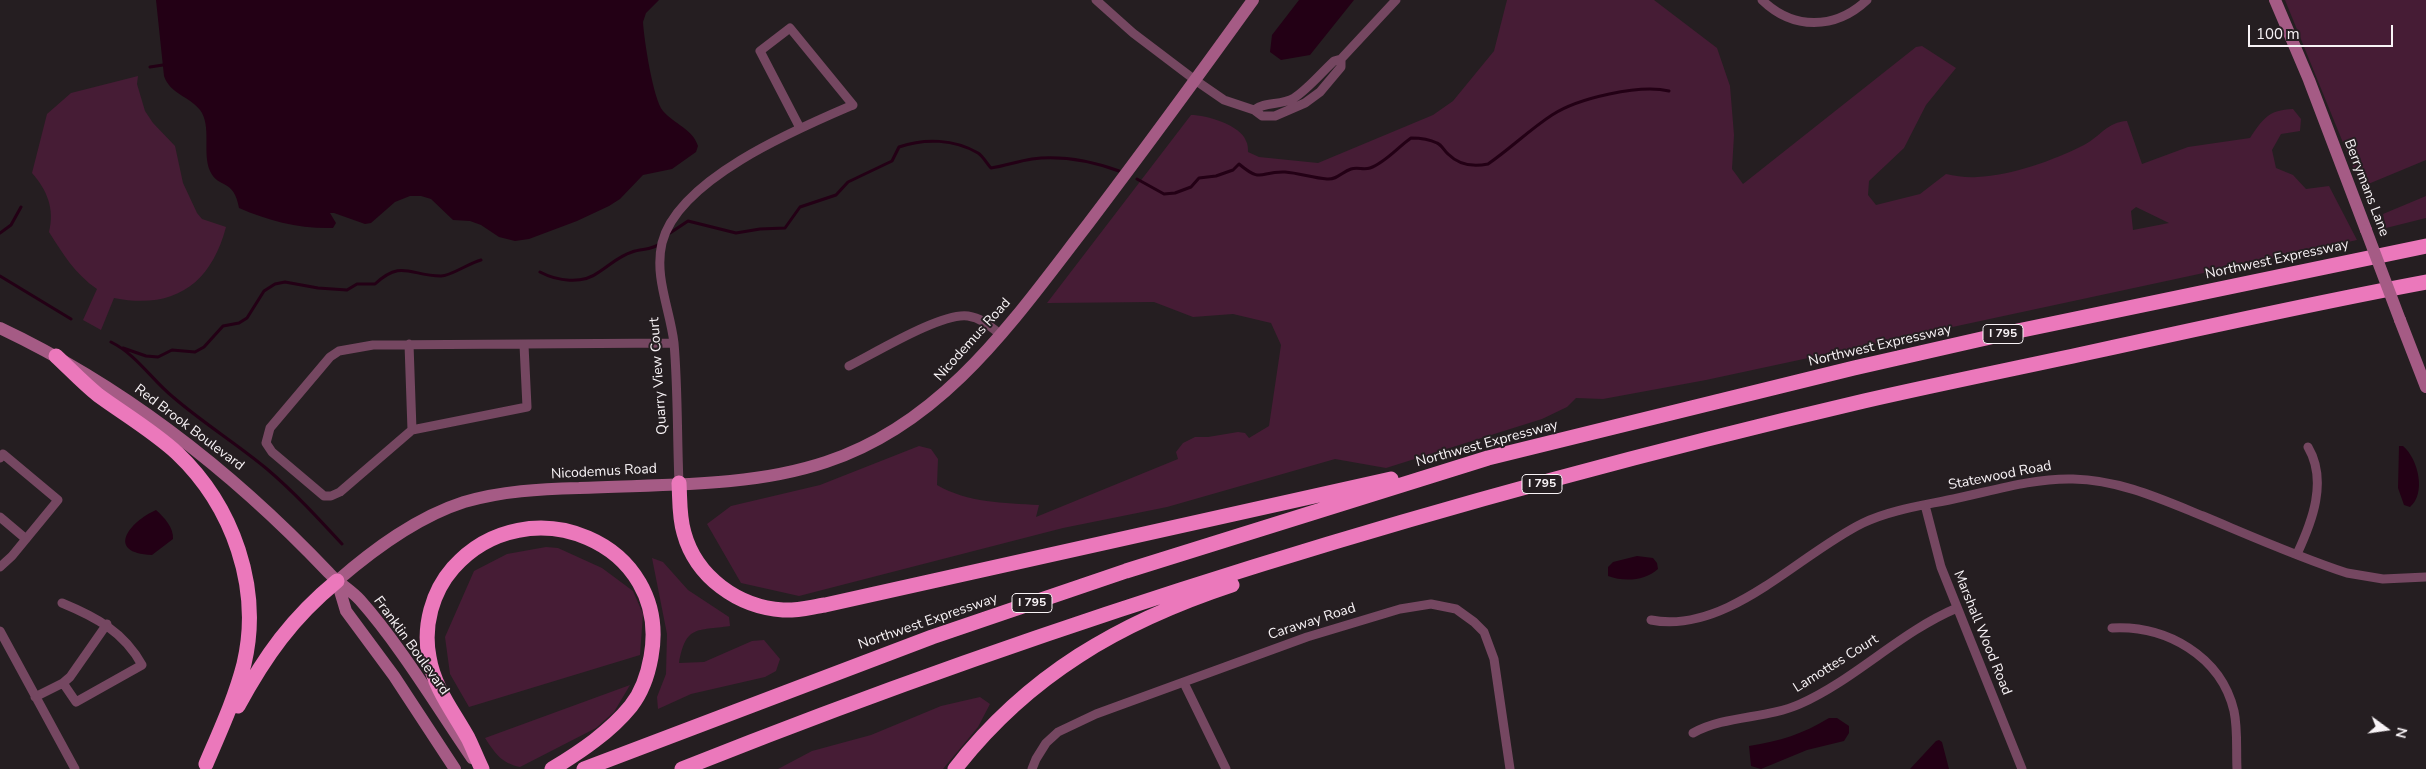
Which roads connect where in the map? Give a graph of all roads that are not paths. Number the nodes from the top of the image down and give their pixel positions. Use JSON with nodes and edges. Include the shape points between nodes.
{"nodes":[{"id":1,"x":1096,"y":0,"type":"edge"},
{"id":2,"x":1253,"y":0,"type":"edge"},
{"id":3,"x":1396,"y":0,"type":"edge"},
{"id":4,"x":1762,"y":0,"type":"edge"},
{"id":5,"x":1867,"y":0,"type":"edge"},
{"id":6,"x":2275,"y":0,"type":"edge"},
{"id":7,"x":1341,"y":60,"type":"junction"},
{"id":8,"x":1195,"y":80,"type":"junction"},
{"id":9,"x":1254,"y":110,"type":"junction"},
{"id":10,"x":800,"y":128,"type":"junction"},
{"id":11,"x":2426,"y":246,"type":"edge"},
{"id":12,"x":2426,"y":282,"type":"edge"},
{"id":13,"x":0,"y":328,"type":"edge"},
{"id":14,"x":1001,"y":335,"type":"junction"},
{"id":15,"x":674,"y":343,"type":"junction"},
{"id":16,"x":409,"y":344,"type":"junction"},
{"id":17,"x":524,"y":345,"type":"junction"},
{"id":18,"x":56,"y":356,"type":"junction"},
{"id":19,"x":848,"y":366,"type":"dead end"},
{"id":20,"x":2426,"y":388,"type":"edge"},
{"id":21,"x":412,"y":430,"type":"junction"},
{"id":22,"x":2308,"y":447,"type":"dead end"},
{"id":23,"x":0,"y":458,"type":"edge"},
{"id":24,"x":1488,"y":458,"type":"junction"},
{"id":25,"x":679,"y":483,"type":"junction"},
{"id":26,"x":1925,"y":505,"type":"junction"},
{"id":27,"x":0,"y":517,"type":"edge"},
{"id":28,"x":1357,"y":536,"type":"junction"},
{"id":29,"x":26,"y":539,"type":"junction"},
{"id":30,"x":2297,"y":554,"type":"junction"},
{"id":31,"x":0,"y":567,"type":"edge"},
{"id":32,"x":2426,"y":576,"type":"edge"},
{"id":33,"x":337,"y":581,"type":"junction"},
{"id":34,"x":62,"y":602,"type":"dead end"},
{"id":35,"x":1957,"y":608,"type":"junction"},
{"id":36,"x":1651,"y":620,"type":"dead end"},
{"id":37,"x":107,"y":624,"type":"junction"},
{"id":38,"x":2112,"y":628,"type":"dead end"},
{"id":39,"x":0,"y":631,"type":"edge"},
{"id":40,"x":63,"y":683,"type":"junction"},
{"id":41,"x":1184,"y":683,"type":"junction"},
{"id":42,"x":35,"y":696,"type":"junction"},
{"id":43,"x":1693,"y":733,"type":"dead end"},
{"id":44,"x":205,"y":766,"type":"edge"},
{"id":45,"x":75,"y":769,"type":"edge"},
{"id":46,"x":454,"y":769,"type":"edge"},
{"id":47,"x":481,"y":769,"type":"edge"},
{"id":48,"x":552,"y":769,"type":"edge"},
{"id":49,"x":584,"y":769,"type":"edge"},
{"id":50,"x":682,"y":769,"type":"edge"},
{"id":51,"x":955,"y":769,"type":"edge"},
{"id":52,"x":1032,"y":769,"type":"edge"},
{"id":53,"x":1226,"y":769,"type":"edge"},
{"id":54,"x":1510,"y":769,"type":"edge"},
{"id":55,"x":2022,"y":769,"type":"edge"},
{"id":56,"x":2237,"y":769,"type":"edge"}],
"edges":[{"from":1,"to":8,"type":"street"},
{"from":2,"to":8,"type":"main road","name":"Nicodemus Road"},
{"from":3,"to":7,"type":"street"},
{"from":4,"to":5,"type":"street","via":[[1783,16],[1819,24],[1842,17]]},
{"from":6,"to":20,"type":"main road","name":"Berrymans Lane","bridge":true,"via":[[2309,80]]},
{"from":7,"to":9,"type":"street","via":[[1334,61],[1294,98],[1260,105]]},
{"from":7,"to":9,"type":"street","via":[[1341,68],[1320,92],[1297,108],[1275,116],[1262,116]]},
{"from":8,"to":9,"type":"street","via":[[1224,100]]},
{"from":8,"to":14,"type":"main road","name":"Nicodemus Road"},
{"from":10,"to":10,"type":"street","name":"Quarry View Court","via":[[853,105],[790,28],[760,51]]},
{"from":10,"to":15,"type":"street","name":"Quarry View Court","via":[[769,142],[691,195],[674,215],[662,241],[660,255],[660,278]]},
{"from":11,"to":24,"type":"highway","name":"Northwest Expressway","number":"I 795","via":[[2008,333]]},
{"from":12,"to":28,"type":"highway","number":"I 795","via":[[1865,401],[1685,446]]},
{"from":13,"to":18,"type":"main road","name":"Red Brook Boulevard"},
{"from":14,"to":19,"type":"street","via":[[979,319],[957,315]]},
{"from":14,"to":25,"type":"main road","name":"Nicodemus Road","via":[[932,405],[910,421],[854,451],[776,475]]},
{"from":15,"to":17,"type":"street"},
{"from":15,"to":25,"type":"street","name":"Quarry View Court"},
{"from":16,"to":17,"type":"street"},
{"from":16,"to":21,"type":"street"},
{"from":16,"to":21,"type":"street","via":[[373,345],[335,354],[270,428],[266,443],[272,452],[324,496],[331,496],[340,492]]},
{"from":17,"to":21,"type":"street","via":[[527,407]]},
{"from":18,"to":33,"type":"main road","name":"Red Brook Boulevard","via":[[128,400],[228,475]]},
{"from":18,"to":44,"type":"highway","via":[[97,394],[189,465],[221,509],[240,552],[248,600],[247,644],[238,686]]},
{"from":22,"to":30,"type":"street","via":[[2315,459],[2318,485],[2313,514]]},
{"from":23,"to":29,"type":"street","via":[[3,454],[58,500]]},
{"from":24,"to":25,"type":"highway","via":[[825,605],[785,610],[746,602],[709,577],[698,563],[684,533]]},
{"from":24,"to":49,"type":"highway","name":"Northwest Expressway","number":"I 795","via":[[1126,571],[932,637]]},
{"from":25,"to":33,"type":"main road","name":"Nicodemus Road","via":[[547,489],[488,496],[431,515],[394,537]]},
{"from":26,"to":30,"type":"street","name":"Statewood Road","via":[[2029,482],[2093,480],[2150,494]]},
{"from":26,"to":35,"type":"street","name":"Marshall Wood Road","via":[[1941,567]]},
{"from":26,"to":36,"type":"street","name":"Statewood Road","via":[[1879,517],[1846,531],[1747,597],[1725,608],[1681,621]]},
{"from":27,"to":29,"type":"street"},
{"from":28,"to":50,"type":"highway","number":"I 795","via":[[1054,633],[748,742]]},
{"from":28,"to":51,"type":"highway","via":[[1268,573],[1168,608],[1095,644],[1026,694]]},
{"from":29,"to":31,"type":"street"},
{"from":30,"to":32,"type":"street","name":"Statewood Road","via":[[2362,577],[2402,580]]},
{"from":33,"to":44,"type":"highway","via":[[304,610],[272,648]]},
{"from":33,"to":46,"type":"main road","via":[[346,611],[394,676]]},
{"from":33,"to":47,"type":"main road","name":"Franklin Boulevard","via":[[360,599]]},
{"from":34,"to":37,"type":"street"},
{"from":35,"to":43,"type":"street","name":"Lamottes Court","via":[[1922,625],[1840,681],[1799,704],[1759,716],[1705,726]]},
{"from":35,"to":55,"type":"street","name":"Marshall Wood Road"},
{"from":37,"to":40,"type":"street","via":[[79,666]]},
{"from":37,"to":40,"type":"street","via":[[129,645],[142,665],[76,702]]},
{"from":38,"to":56,"type":"street","via":[[2129,627],[2162,636],[2191,649],[2210,665],[2222,680],[2234,712]]},
{"from":39,"to":42,"type":"street"},
{"from":40,"to":42,"type":"street"},
{"from":41,"to":52,"type":"street","name":"Caraway Road","via":[[1071,724],[1046,743]]},
{"from":41,"to":53,"type":"street"},
{"from":41,"to":54,"type":"street","name":"Caraway Road","via":[[1307,637],[1400,609],[1431,604],[1456,609],[1484,632],[1490,645]]},
{"from":42,"to":45,"type":"street"},
{"from":47,"to":48,"type":"highway","via":[[468,739],[438,689],[428,656],[428,624],[441,584],[470,552],[502,534],[535,528],[579,533],[602,544],[633,574],[642,588],[653,620],[649,668],[632,705],[593,741]]}]}
